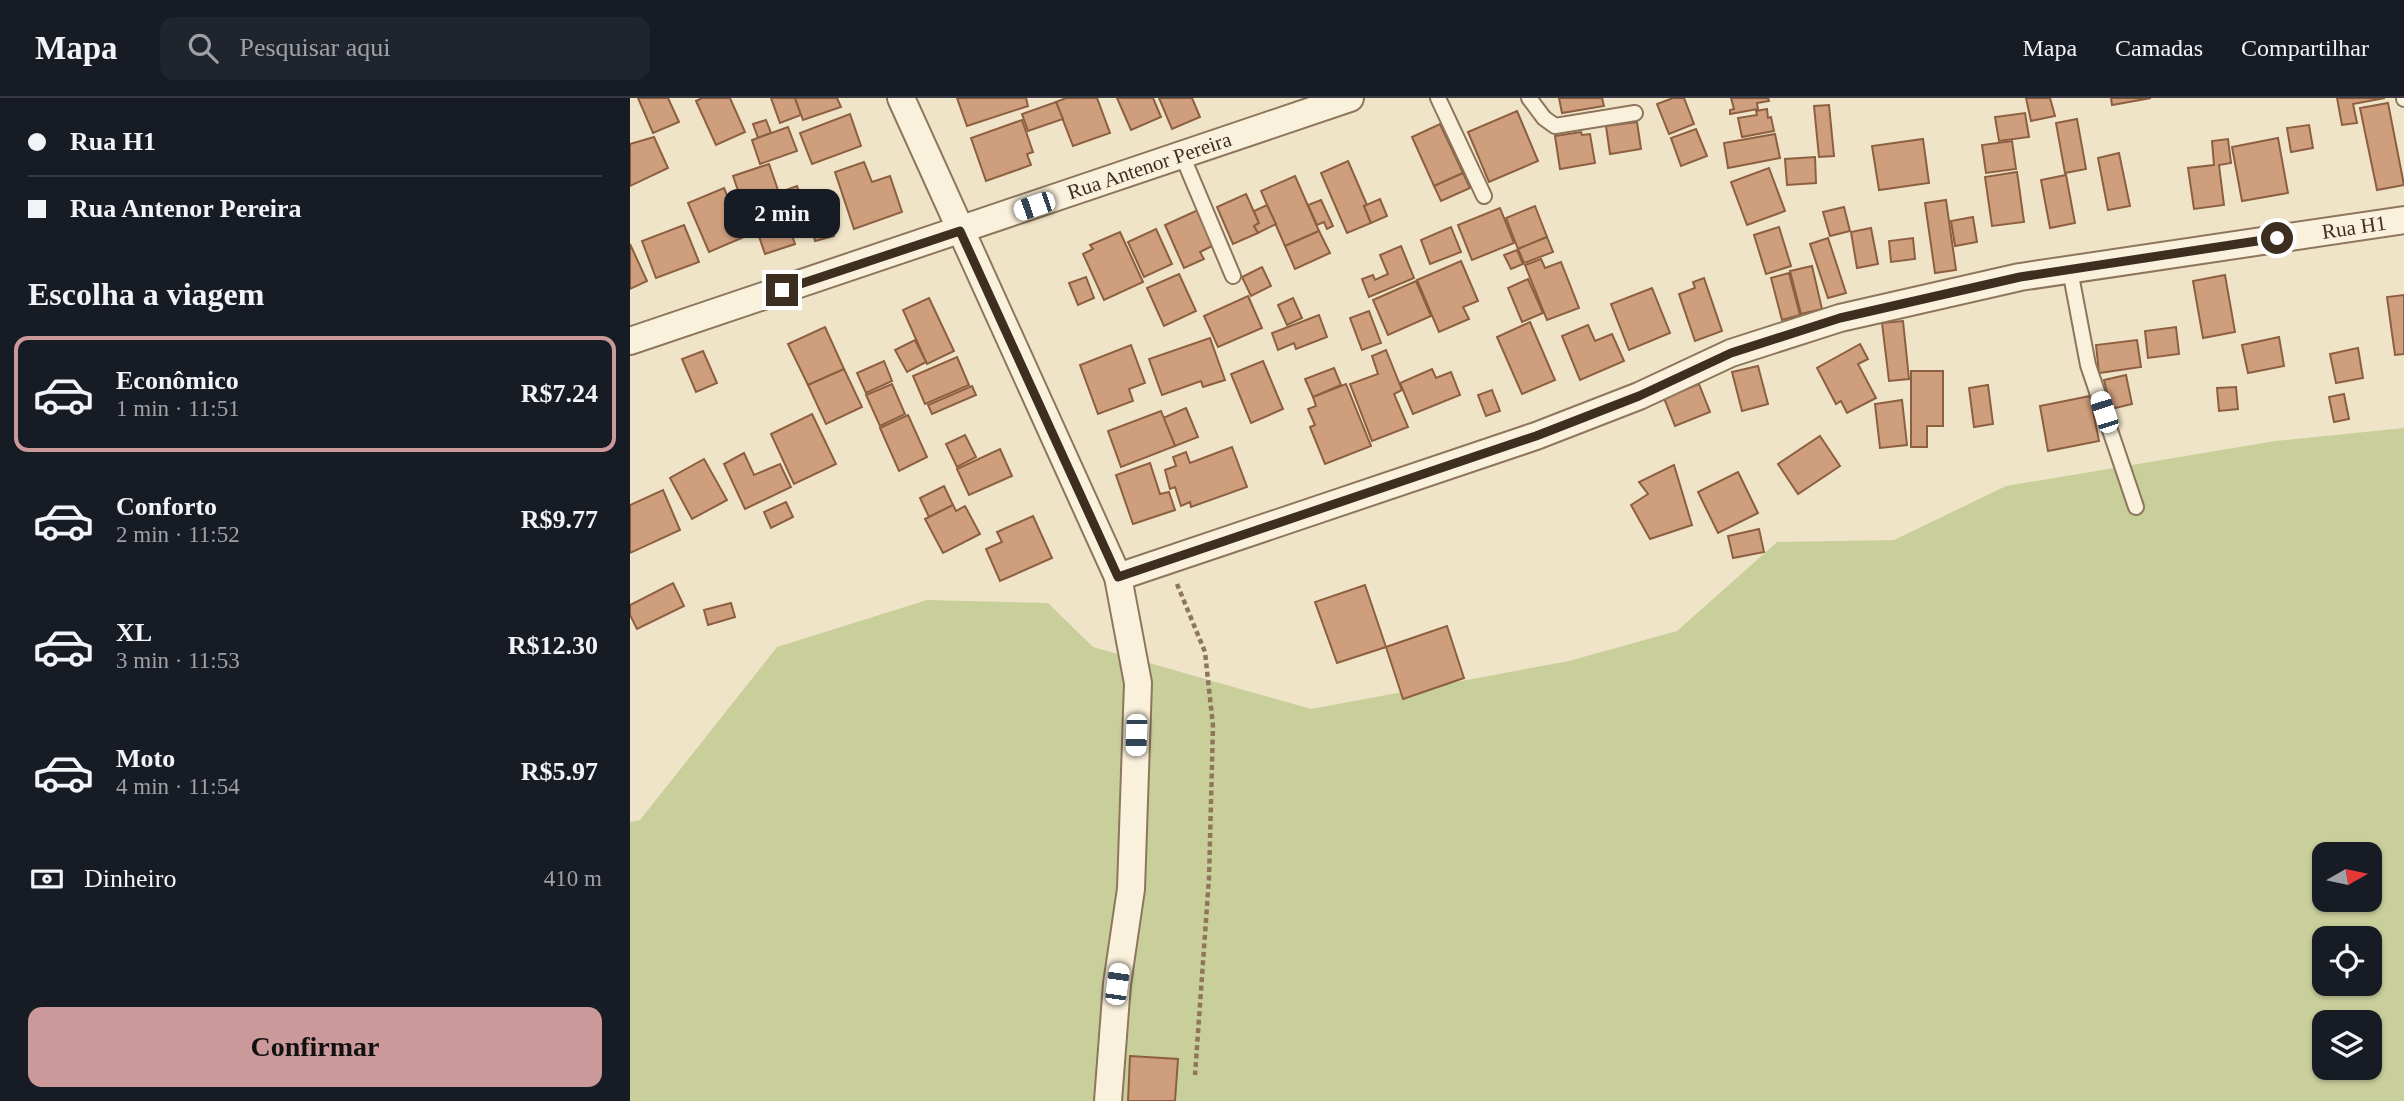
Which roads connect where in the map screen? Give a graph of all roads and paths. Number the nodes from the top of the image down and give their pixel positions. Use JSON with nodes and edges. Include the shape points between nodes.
{"nodes":[{"id":1,"x":901,"y":98,"type":"edge"},
{"id":2,"x":1438,"y":98,"type":"edge"},
{"id":3,"x":1530,"y":98,"type":"edge"},
{"id":4,"x":1338,"y":100,"type":"edge"},
{"id":5,"x":1635,"y":113,"type":"dead end"},
{"id":6,"x":1182,"y":155,"type":"junction"},
{"id":7,"x":1484,"y":196,"type":"dead end"},
{"id":8,"x":2404,"y":220,"type":"edge"},
{"id":9,"x":960,"y":231,"type":"junction"},
{"id":10,"x":2070,"y":270,"type":"junction"},
{"id":11,"x":1233,"y":276,"type":"dead end"},
{"id":12,"x":630,"y":341,"type":"edge"},
{"id":13,"x":2136,"y":507,"type":"dead end"},
{"id":14,"x":1166,"y":561,"type":"junction"},
{"id":15,"x":1118,"y":577,"type":"junction"},
{"id":16,"x":1195,"y":1075,"type":"dead end"},
{"id":17,"x":1108,"y":1101,"type":"edge"}],
"edges":[{"from":1,"to":9,"type":"street"},
{"from":2,"to":7,"type":"lane"},
{"from":3,"to":5,"type":"lane","via":[[1555,126]]},
{"from":4,"to":6,"type":"street","name":"Rua Antenor Pereira"},
{"from":6,"to":9,"type":"street","name":"Rua Antenor Pereira"},
{"from":6,"to":11,"type":"lane"},
{"from":8,"to":10,"type":"street","name":"Rua H1"},
{"from":9,"to":12,"type":"street","name":"Rua Antenor Pereira"},
{"from":9,"to":15,"type":"street"},
{"from":10,"to":13,"type":"lane","via":[[2088,365]]},
{"from":10,"to":14,"type":"street","name":"Rua H1","via":[[1840,318],[1731,353],[1639,396],[1536,436]]},
{"from":14,"to":15,"type":"street","name":"Rua H1"},
{"from":14,"to":16,"type":"path","via":[[1205,652],[1213,726],[1209,878]]},
{"from":15,"to":17,"type":"street","via":[[1138,683],[1131,889],[1117,984]]}]}
